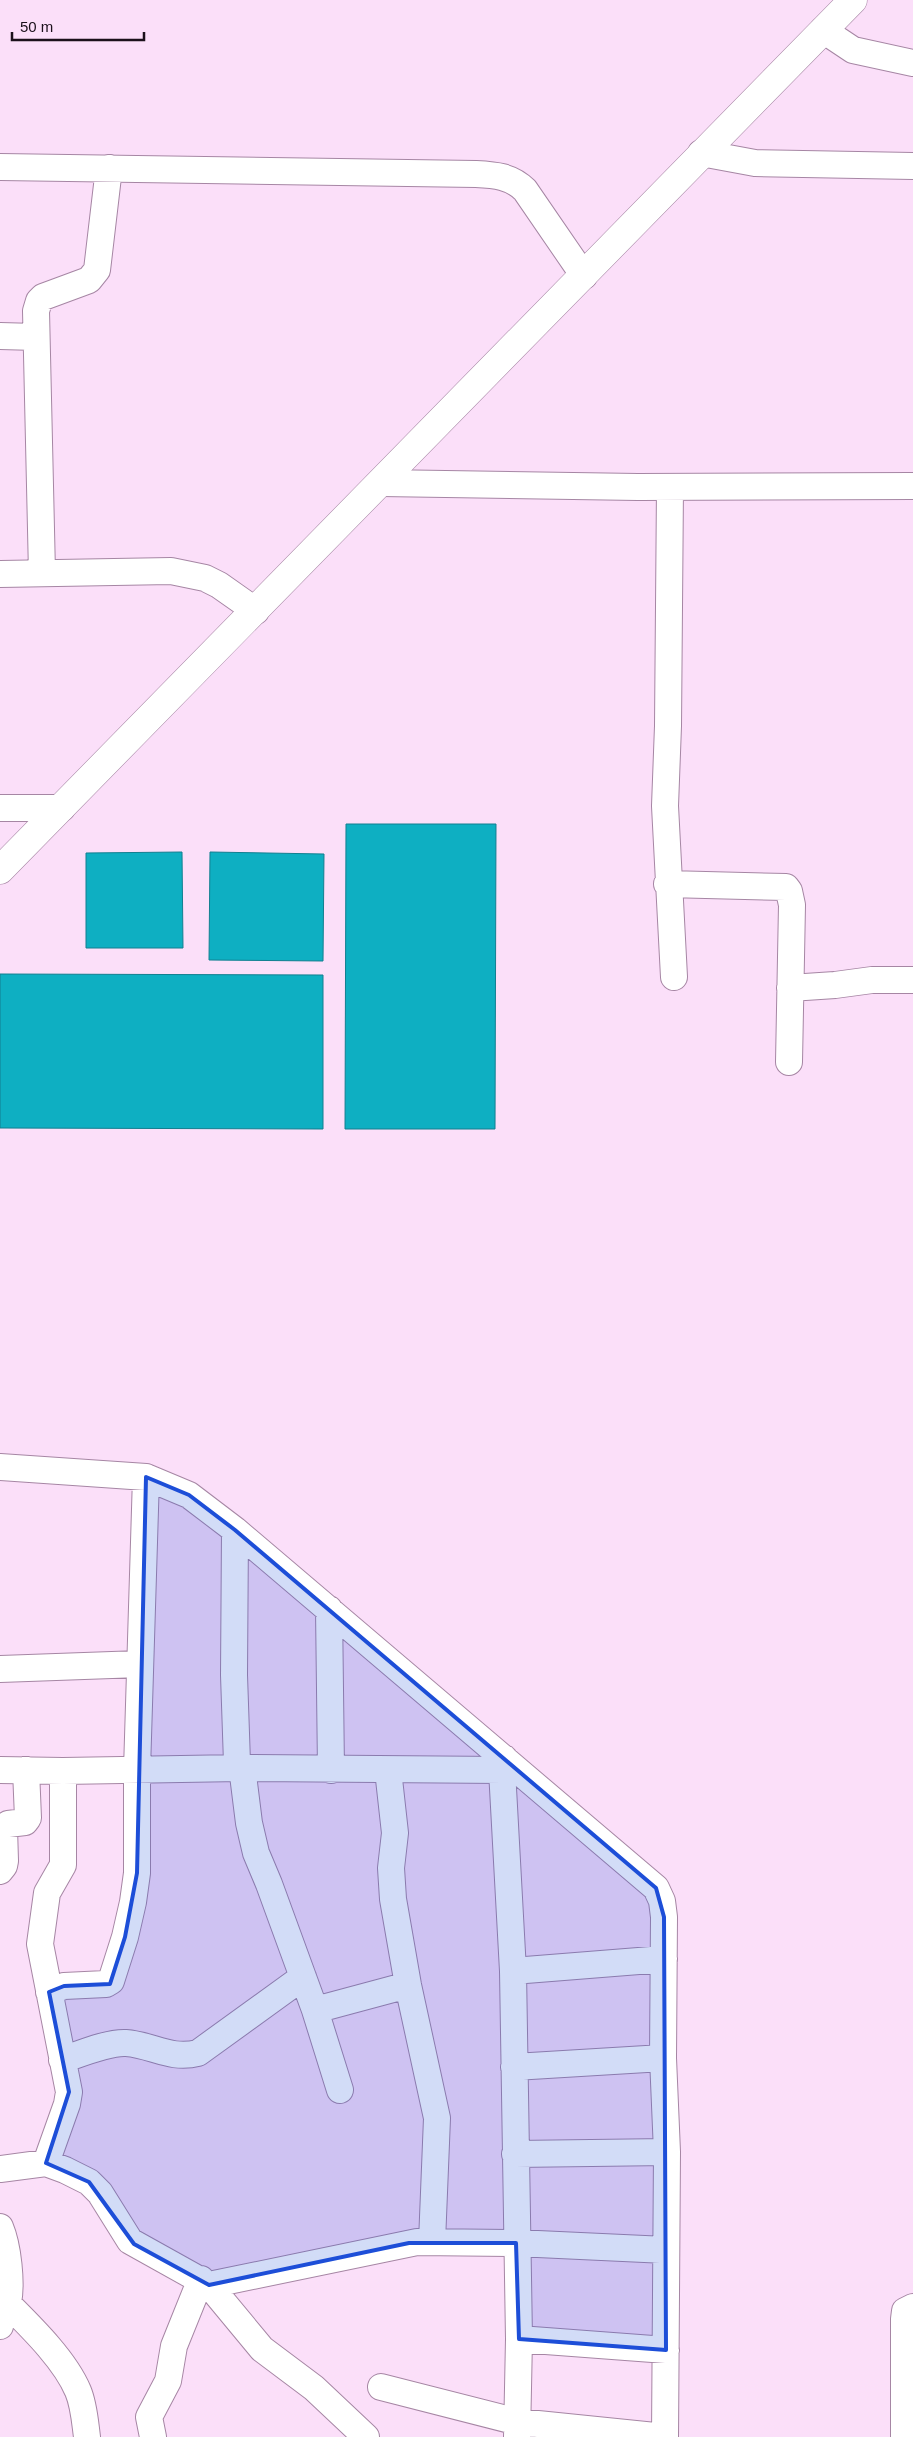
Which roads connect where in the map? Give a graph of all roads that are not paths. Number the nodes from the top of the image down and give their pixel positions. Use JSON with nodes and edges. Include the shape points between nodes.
{"nodes":[{"id":1,"x":853,"y":0,"type":"edge"},
{"id":2,"x":823,"y":30,"type":"junction"},
{"id":3,"x":913,"y":63,"type":"edge"},
{"id":4,"x":701,"y":153,"type":"junction"},
{"id":5,"x":913,"y":166,"type":"edge"},
{"id":6,"x":0,"y":167,"type":"edge"},
{"id":7,"x":109,"y":168,"type":"junction"},
{"id":8,"x":584,"y":276,"type":"junction"},
{"id":9,"x":0,"y":336,"type":"edge"},
{"id":10,"x":36,"y":337,"type":"junction"},
{"id":11,"x":381,"y":483,"type":"junction"},
{"id":12,"x":913,"y":486,"type":"edge"},
{"id":13,"x":670,"y":487,"type":"junction"},
{"id":14,"x":42,"y":573,"type":"junction"},
{"id":15,"x":0,"y":574,"type":"edge"},
{"id":16,"x":256,"y":610,"type":"junction"},
{"id":17,"x":0,"y":808,"type":"edge"},
{"id":18,"x":62,"y":808,"type":"junction"},
{"id":19,"x":4,"y":868,"type":"edge"},
{"id":20,"x":667,"y":884,"type":"junction"},
{"id":21,"x":674,"y":977,"type":"dead end"},
{"id":22,"x":913,"y":980,"type":"edge"},
{"id":23,"x":790,"y":988,"type":"junction"},
{"id":24,"x":789,"y":1062,"type":"dead end"},
{"id":25,"x":0,"y":1467,"type":"edge"},
{"id":26,"x":146,"y":1477,"type":"junction"},
{"id":27,"x":235,"y":1530,"type":"junction"},
{"id":28,"x":328,"y":1609,"type":"junction"},
{"id":29,"x":140,"y":1664,"type":"junction"},
{"id":30,"x":0,"y":1669,"type":"edge"},
{"id":31,"x":503,"y":1764,"type":"junction"},
{"id":32,"x":240,"y":1768,"type":"junction"},
{"id":33,"x":0,"y":1770,"type":"edge"},
{"id":34,"x":26,"y":1770,"type":"junction"},
{"id":35,"x":136,"y":1770,"type":"junction"},
{"id":36,"x":331,"y":1770,"type":"junction"},
{"id":37,"x":388,"y":1770,"type":"junction"},
{"id":38,"x":63,"y":1771,"type":"junction"},
{"id":39,"x":0,"y":1871,"type":"edge"},
{"id":40,"x":664,"y":1959,"type":"junction"},
{"id":41,"x":513,"y":1971,"type":"junction"},
{"id":42,"x":303,"y":1976,"type":"junction"},
{"id":43,"x":408,"y":1985,"type":"junction"},
{"id":44,"x":49,"y":1992,"type":"junction"},
{"id":45,"x":315,"y":2010,"type":"junction"},
{"id":46,"x":662,"y":2058,"type":"junction"},
{"id":47,"x":62,"y":2060,"type":"junction"},
{"id":48,"x":514,"y":2067,"type":"junction"},
{"id":49,"x":340,"y":2090,"type":"dead end"},
{"id":50,"x":667,"y":2152,"type":"junction"},
{"id":51,"x":515,"y":2154,"type":"junction"},
{"id":52,"x":46,"y":2163,"type":"junction"},
{"id":53,"x":0,"y":2169,"type":"edge"},
{"id":54,"x":0,"y":2227,"type":"edge"},
{"id":55,"x":432,"y":2242,"type":"junction"},
{"id":56,"x":516,"y":2244,"type":"junction"},
{"id":57,"x":666,"y":2250,"type":"junction"},
{"id":58,"x":205,"y":2282,"type":"junction"},
{"id":59,"x":913,"y":2307,"type":"edge"},
{"id":60,"x":4,"y":2315,"type":"edge"},
{"id":61,"x":519,"y":2339,"type":"junction"},
{"id":62,"x":666,"y":2350,"type":"junction"},
{"id":63,"x":381,"y":2387,"type":"dead end"},
{"id":64,"x":517,"y":2430,"type":"edge"},
{"id":65,"x":87,"y":2437,"type":"edge"},
{"id":66,"x":153,"y":2437,"type":"edge"},
{"id":67,"x":366,"y":2437,"type":"edge"},
{"id":68,"x":665,"y":2437,"type":"edge"},
{"id":69,"x":904,"y":2437,"type":"edge"}],
"edges":[{"from":1,"to":2,"type":"main road"},
{"from":2,"to":3,"type":"street","via":[[859,52]]},
{"from":2,"to":4,"type":"main road"},
{"from":4,"to":5,"type":"street","via":[[755,162]]},
{"from":4,"to":8,"type":"main road"},
{"from":6,"to":7,"type":"street"},
{"from":7,"to":8,"type":"street","via":[[504,177],[514,180],[525,190]]},
{"from":7,"to":10,"type":"street","via":[[97,270],[89,280],[40,299],[36,311]]},
{"from":8,"to":11,"type":"main road"},
{"from":9,"to":10,"type":"street"},
{"from":10,"to":14,"type":"street"},
{"from":11,"to":13,"type":"street"},
{"from":11,"to":16,"type":"main road"},
{"from":12,"to":13,"type":"street"},
{"from":13,"to":20,"type":"street","via":[[665,806]]},
{"from":14,"to":15,"type":"street"},
{"from":14,"to":16,"type":"street","via":[[171,571],[189,574],[219,585]]},
{"from":16,"to":18,"type":"main road"},
{"from":17,"to":18,"type":"street"},
{"from":18,"to":19,"type":"main road"},
{"from":20,"to":21,"type":"street"},
{"from":20,"to":23,"type":"street","via":[[786,888],[792,898]]},
{"from":22,"to":23,"type":"street","via":[[872,980]]},
{"from":23,"to":24,"type":"street"},
{"from":25,"to":26,"type":"street"},
{"from":26,"to":27,"type":"street","via":[[189,1495]]},
{"from":26,"to":29,"type":"street"},
{"from":27,"to":28,"type":"street"},
{"from":27,"to":32,"type":"street","via":[[234,1675],[237,1762]]},
{"from":28,"to":31,"type":"street"},
{"from":28,"to":36,"type":"street"},
{"from":29,"to":30,"type":"street"},
{"from":29,"to":35,"type":"street"},
{"from":31,"to":37,"type":"street"},
{"from":31,"to":40,"type":"street","via":[[656,1888],[663,1907]]},
{"from":31,"to":41,"type":"street"},
{"from":32,"to":35,"type":"street"},
{"from":32,"to":36,"type":"street"},
{"from":32,"to":42,"type":"street","via":[[256,1854]]},
{"from":33,"to":34,"type":"street"},
{"from":34,"to":38,"type":"street"},
{"from":34,"to":39,"type":"street","via":[[28,1818],[25,1822],[8,1824],[4,1828],[5,1861]]},
{"from":35,"to":38,"type":"street"},
{"from":35,"to":44,"type":"street","via":[[136,1889],[112,1981],[60,1987]]},
{"from":36,"to":37,"type":"street"},
{"from":37,"to":43,"type":"street","via":[[395,1833],[391,1868],[393,1898]]},
{"from":38,"to":44,"type":"street","via":[[63,1865],[47,1893],[40,1944]]},
{"from":40,"to":41,"type":"street"},
{"from":40,"to":46,"type":"street"},
{"from":41,"to":48,"type":"street"},
{"from":42,"to":45,"type":"street"},
{"from":42,"to":47,"type":"street","via":[[198,2053],[178,2056],[125,2043]]},
{"from":43,"to":45,"type":"street"},
{"from":43,"to":55,"type":"street","via":[[437,2118]]},
{"from":44,"to":47,"type":"street"},
{"from":45,"to":49,"type":"street"},
{"from":46,"to":48,"type":"street"},
{"from":46,"to":50,"type":"street"},
{"from":47,"to":52,"type":"street","via":[[68,2104]]},
{"from":48,"to":51,"type":"street"},
{"from":50,"to":51,"type":"street"},
{"from":50,"to":57,"type":"street"},
{"from":51,"to":56,"type":"street"},
{"from":52,"to":53,"type":"street"},
{"from":52,"to":58,"type":"street","via":[[89,2182],[100,2193],[130,2241]]},
{"from":54,"to":60,"type":"street","via":[[6,2247]]},
{"from":55,"to":56,"type":"street"},
{"from":55,"to":58,"type":"street","via":[[409,2243]]},
{"from":56,"to":57,"type":"street"},
{"from":56,"to":61,"type":"street"},
{"from":57,"to":62,"type":"street"},
{"from":58,"to":66,"type":"street","via":[[174,2346],[168,2381],[149,2417]]},
{"from":58,"to":67,"type":"street","via":[[262,2349],[314,2388]]},
{"from":59,"to":69,"type":"street","via":[[905,2311],[904,2318]]},
{"from":60,"to":65,"type":"street","via":[[42,2338],[76,2386]]},
{"from":61,"to":62,"type":"street"},
{"from":61,"to":64,"type":"street"},
{"from":62,"to":68,"type":"street"},
{"from":63,"to":64,"type":"street"},
{"from":64,"to":68,"type":"street"}]}
